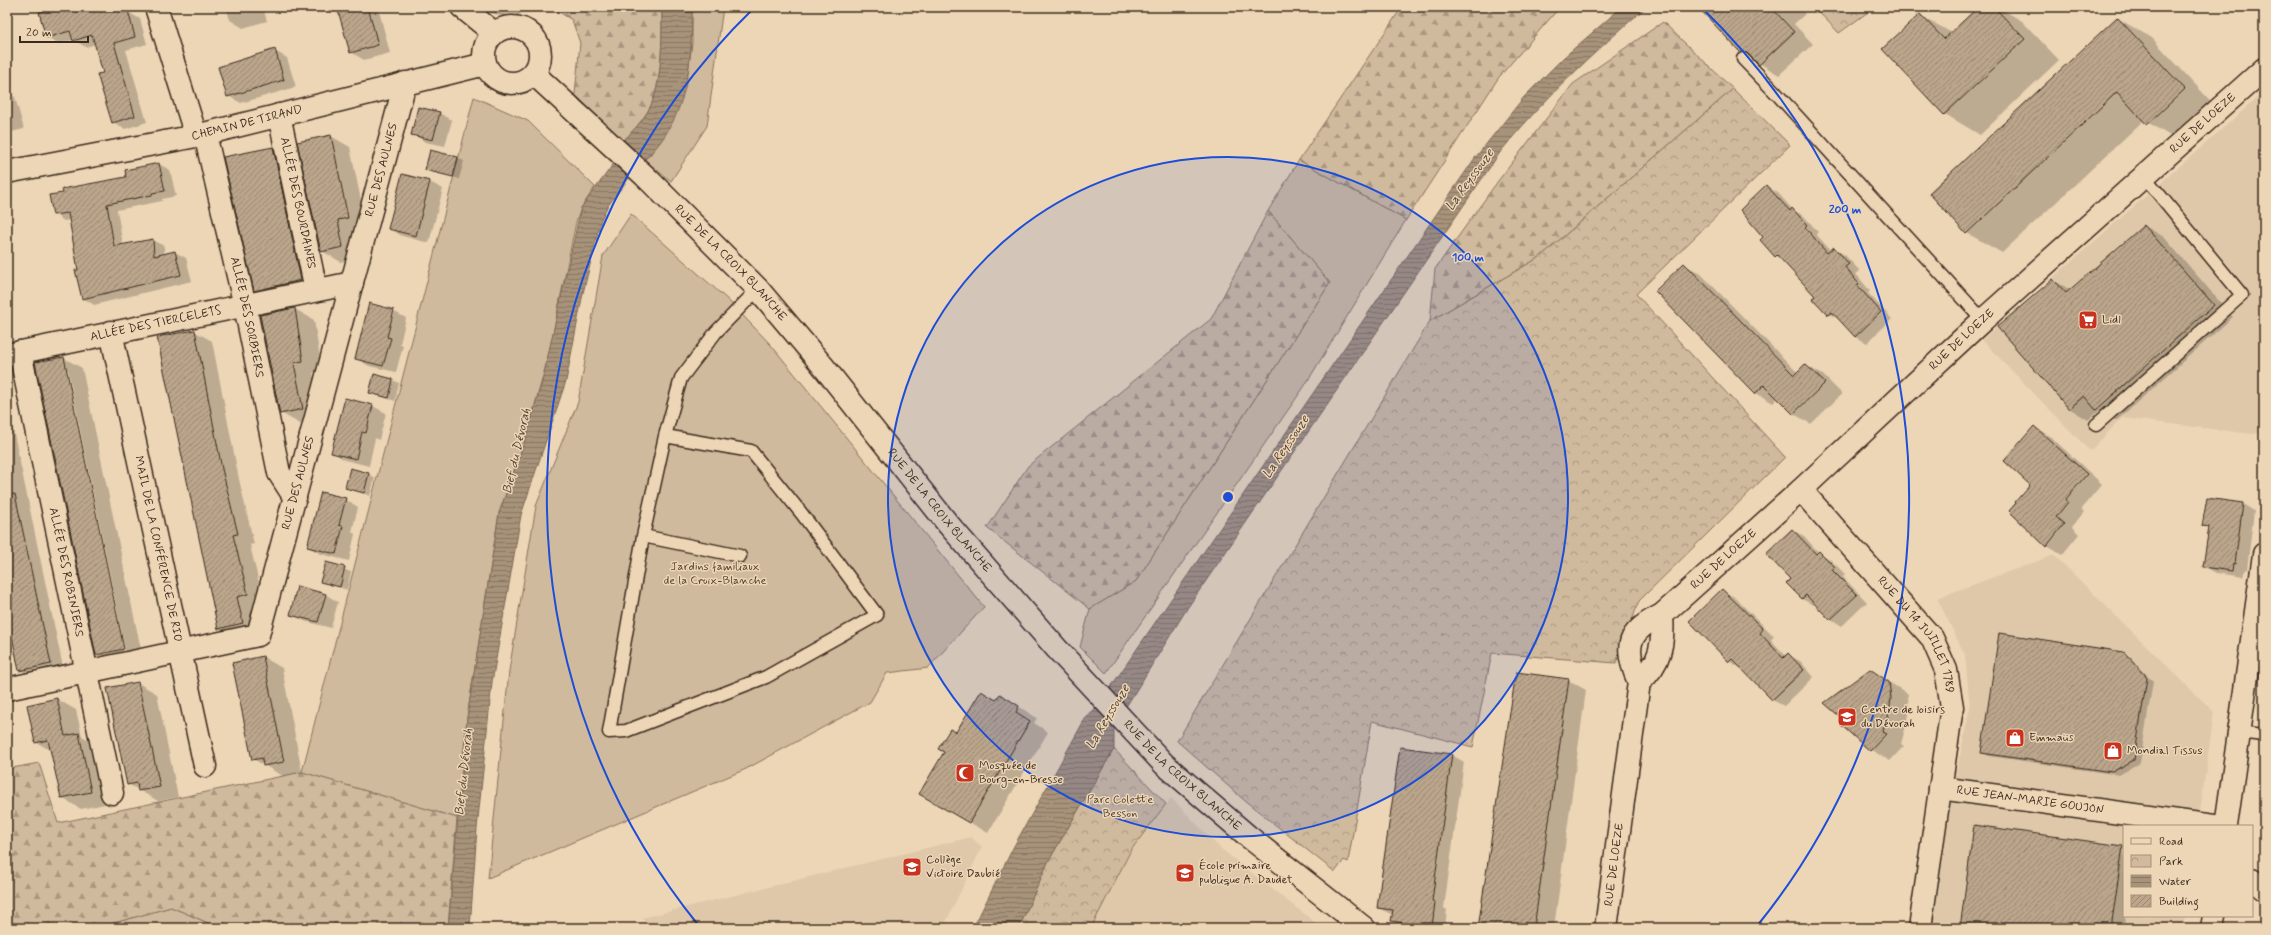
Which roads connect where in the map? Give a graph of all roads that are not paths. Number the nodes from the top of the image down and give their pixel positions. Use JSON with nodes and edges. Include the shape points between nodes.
{"nodes":[{"id":1,"x":156,"y":7,"type":"edge"},
{"id":2,"x":462,"y":7,"type":"edge"},
{"id":3,"x":494,"y":33,"type":"junction"},
{"id":4,"x":1743,"y":59,"type":"dead end"},
{"id":5,"x":485,"y":64,"type":"junction"},
{"id":6,"x":2264,"y":69,"type":"edge"},
{"id":7,"x":534,"y":74,"type":"junction"},
{"id":8,"x":405,"y":83,"type":"junction"},
{"id":9,"x":279,"y":115,"type":"junction"},
{"id":10,"x":201,"y":135,"type":"junction"},
{"id":11,"x":7,"y":172,"type":"edge"},
{"id":12,"x":2144,"y":176,"type":"junction"},
{"id":13,"x":352,"y":283,"type":"junction"},
{"id":14,"x":758,"y":289,"type":"junction"},
{"id":15,"x":316,"y":290,"type":"junction"},
{"id":16,"x":245,"y":306,"type":"junction"},
{"id":17,"x":1983,"y":320,"type":"junction"},
{"id":18,"x":111,"y":332,"type":"junction"},
{"id":19,"x":13,"y":353,"type":"edge"},
{"id":20,"x":2096,"y":425,"type":"dead end"},
{"id":21,"x":665,"y":436,"type":"junction"},
{"id":22,"x":1801,"y":490,"type":"junction"},
{"id":23,"x":295,"y":498,"type":"junction"},
{"id":24,"x":643,"y":536,"type":"junction"},
{"id":25,"x":2264,"y":554,"type":"edge"},
{"id":26,"x":740,"y":556,"type":"dead end"},
{"id":27,"x":1662,"y":615,"type":"junction"},
{"id":28,"x":181,"y":651,"type":"junction"},
{"id":29,"x":87,"y":672,"type":"junction"},
{"id":30,"x":1639,"y":682,"type":"junction"},
{"id":31,"x":7,"y":690,"type":"edge"},
{"id":32,"x":2239,"y":732,"type":"junction"},
{"id":33,"x":2264,"y":735,"type":"edge"},
{"id":34,"x":205,"y":766,"type":"dead end"},
{"id":35,"x":1940,"y":788,"type":"junction"},
{"id":36,"x":112,"y":793,"type":"dead end"},
{"id":37,"x":2207,"y":825,"type":"edge"},
{"id":38,"x":2226,"y":825,"type":"edge"},
{"id":39,"x":2253,"y":881,"type":"edge"},
{"id":40,"x":2264,"y":890,"type":"edge"},
{"id":41,"x":2214,"y":917,"type":"edge"},
{"id":42,"x":1364,"y":928,"type":"edge"},
{"id":43,"x":1606,"y":928,"type":"edge"},
{"id":44,"x":1920,"y":928,"type":"edge"},
{"id":45,"x":2212,"y":928,"type":"edge"}],
"edges":[{"from":1,"to":10,"type":"street","name":"ALLÉE DES SORBIERS"},
{"from":2,"to":3,"type":"street"},
{"from":3,"to":5,"type":"street","via":[[487,40],[484,50]]},
{"from":3,"to":7,"type":"street","via":[[512,26],[522,28],[536,38],[541,58]]},
{"from":4,"to":17,"type":"lane"},
{"from":5,"to":7,"type":"street","via":[[498,80],[507,83],[526,80]]},
{"from":5,"to":8,"type":"street","name":"CHEMIN DE TIRAND"},
{"from":6,"to":12,"type":"street","name":"RUE DE LOEZE"},
{"from":7,"to":14,"type":"street","name":"RUE DE LA CROIX BLANCHE","via":[[645,176]]},
{"from":8,"to":9,"type":"street","name":"CHEMIN DE TIRAND"},
{"from":8,"to":13,"type":"street","name":"RUE DES AULNES"},
{"from":9,"to":10,"type":"street","name":"CHEMIN DE TIRAND"},
{"from":9,"to":15,"type":"street","name":"ALLÉE DES BOURDAINES"},
{"from":10,"to":11,"type":"street","name":"CHEMIN DE TIRAND"},
{"from":10,"to":16,"type":"street","name":"ALLÉE DES SORBIERS"},
{"from":12,"to":17,"type":"street","name":"RUE DE LOEZE"},
{"from":12,"to":20,"type":"lane","via":[[2242,295]]},
{"from":13,"to":15,"type":"street","name":"ALLÉE DES TIERCELETS"},
{"from":13,"to":23,"type":"street","name":"RUE DES AULNES"},
{"from":14,"to":21,"type":"lane","via":[[716,332],[682,378]]},
{"from":14,"to":42,"type":"street","name":"RUE DE LA CROIX BLANCHE","via":[[823,366],[948,524],[1136,736],[1164,764],[1249,837]]},
{"from":15,"to":16,"type":"street","name":"ALLÉE DES TIERCELETS"},
{"from":16,"to":18,"type":"street","name":"ALLÉE DES TIERCELETS"},
{"from":16,"to":23,"type":"street","name":"ALLÉE DES SORBIERS","via":[[279,473]]},
{"from":17,"to":22,"type":"street","name":"RUE DE LOEZE"},
{"from":18,"to":19,"type":"street","name":"ALLÉE DES TIERCELETS"},
{"from":18,"to":28,"type":"street","name":"MAIL DE LA CONFÉRENCE DE RIO"},
{"from":19,"to":29,"type":"street","name":"ALLÉE DES ROBINIERS"},
{"from":21,"to":24,"type":"lane"},
{"from":21,"to":24,"type":"lane","via":[[751,451],[802,514],[877,615],[766,677],[626,731],[609,732]]},
{"from":22,"to":27,"type":"street","name":"RUE DE LOEZE"},
{"from":22,"to":35,"type":"street","name":"RUE DU 14 JUILLET 1789","via":[[1932,638],[1946,670],[1952,708]]},
{"from":23,"to":28,"type":"street","name":"RUE DES AULNES","via":[[258,635]]},
{"from":24,"to":26,"type":"lane"},
{"from":25,"to":32,"type":"street"},
{"from":27,"to":30,"type":"street","via":[[1664,634],[1661,651],[1657,662]]},
{"from":27,"to":30,"type":"street","name":"RUE DE LOEZE","via":[[1645,623],[1635,632],[1630,646],[1630,664]]},
{"from":28,"to":29,"type":"street","name":"RUE DES AULNES"},
{"from":28,"to":34,"type":"street","name":"MAIL DE LA CONFÉRENCE DE RIO"},
{"from":29,"to":31,"type":"street","name":"RUE DES AULNES"},
{"from":29,"to":36,"type":"street","name":"ALLÉE DES ROBINIERS"},
{"from":30,"to":43,"type":"street","name":"RUE DE LOEZE"},
{"from":32,"to":33,"type":"lane"},
{"from":32,"to":38,"type":"street"},
{"from":35,"to":37,"type":"street","name":"RUE JEAN-MARIE GOUJON"},
{"from":35,"to":44,"type":"street","name":"RUE DU 14 JUILLET 1789"},
{"from":39,"to":40,"type":"street"},
{"from":41,"to":45,"type":"street"}]}
